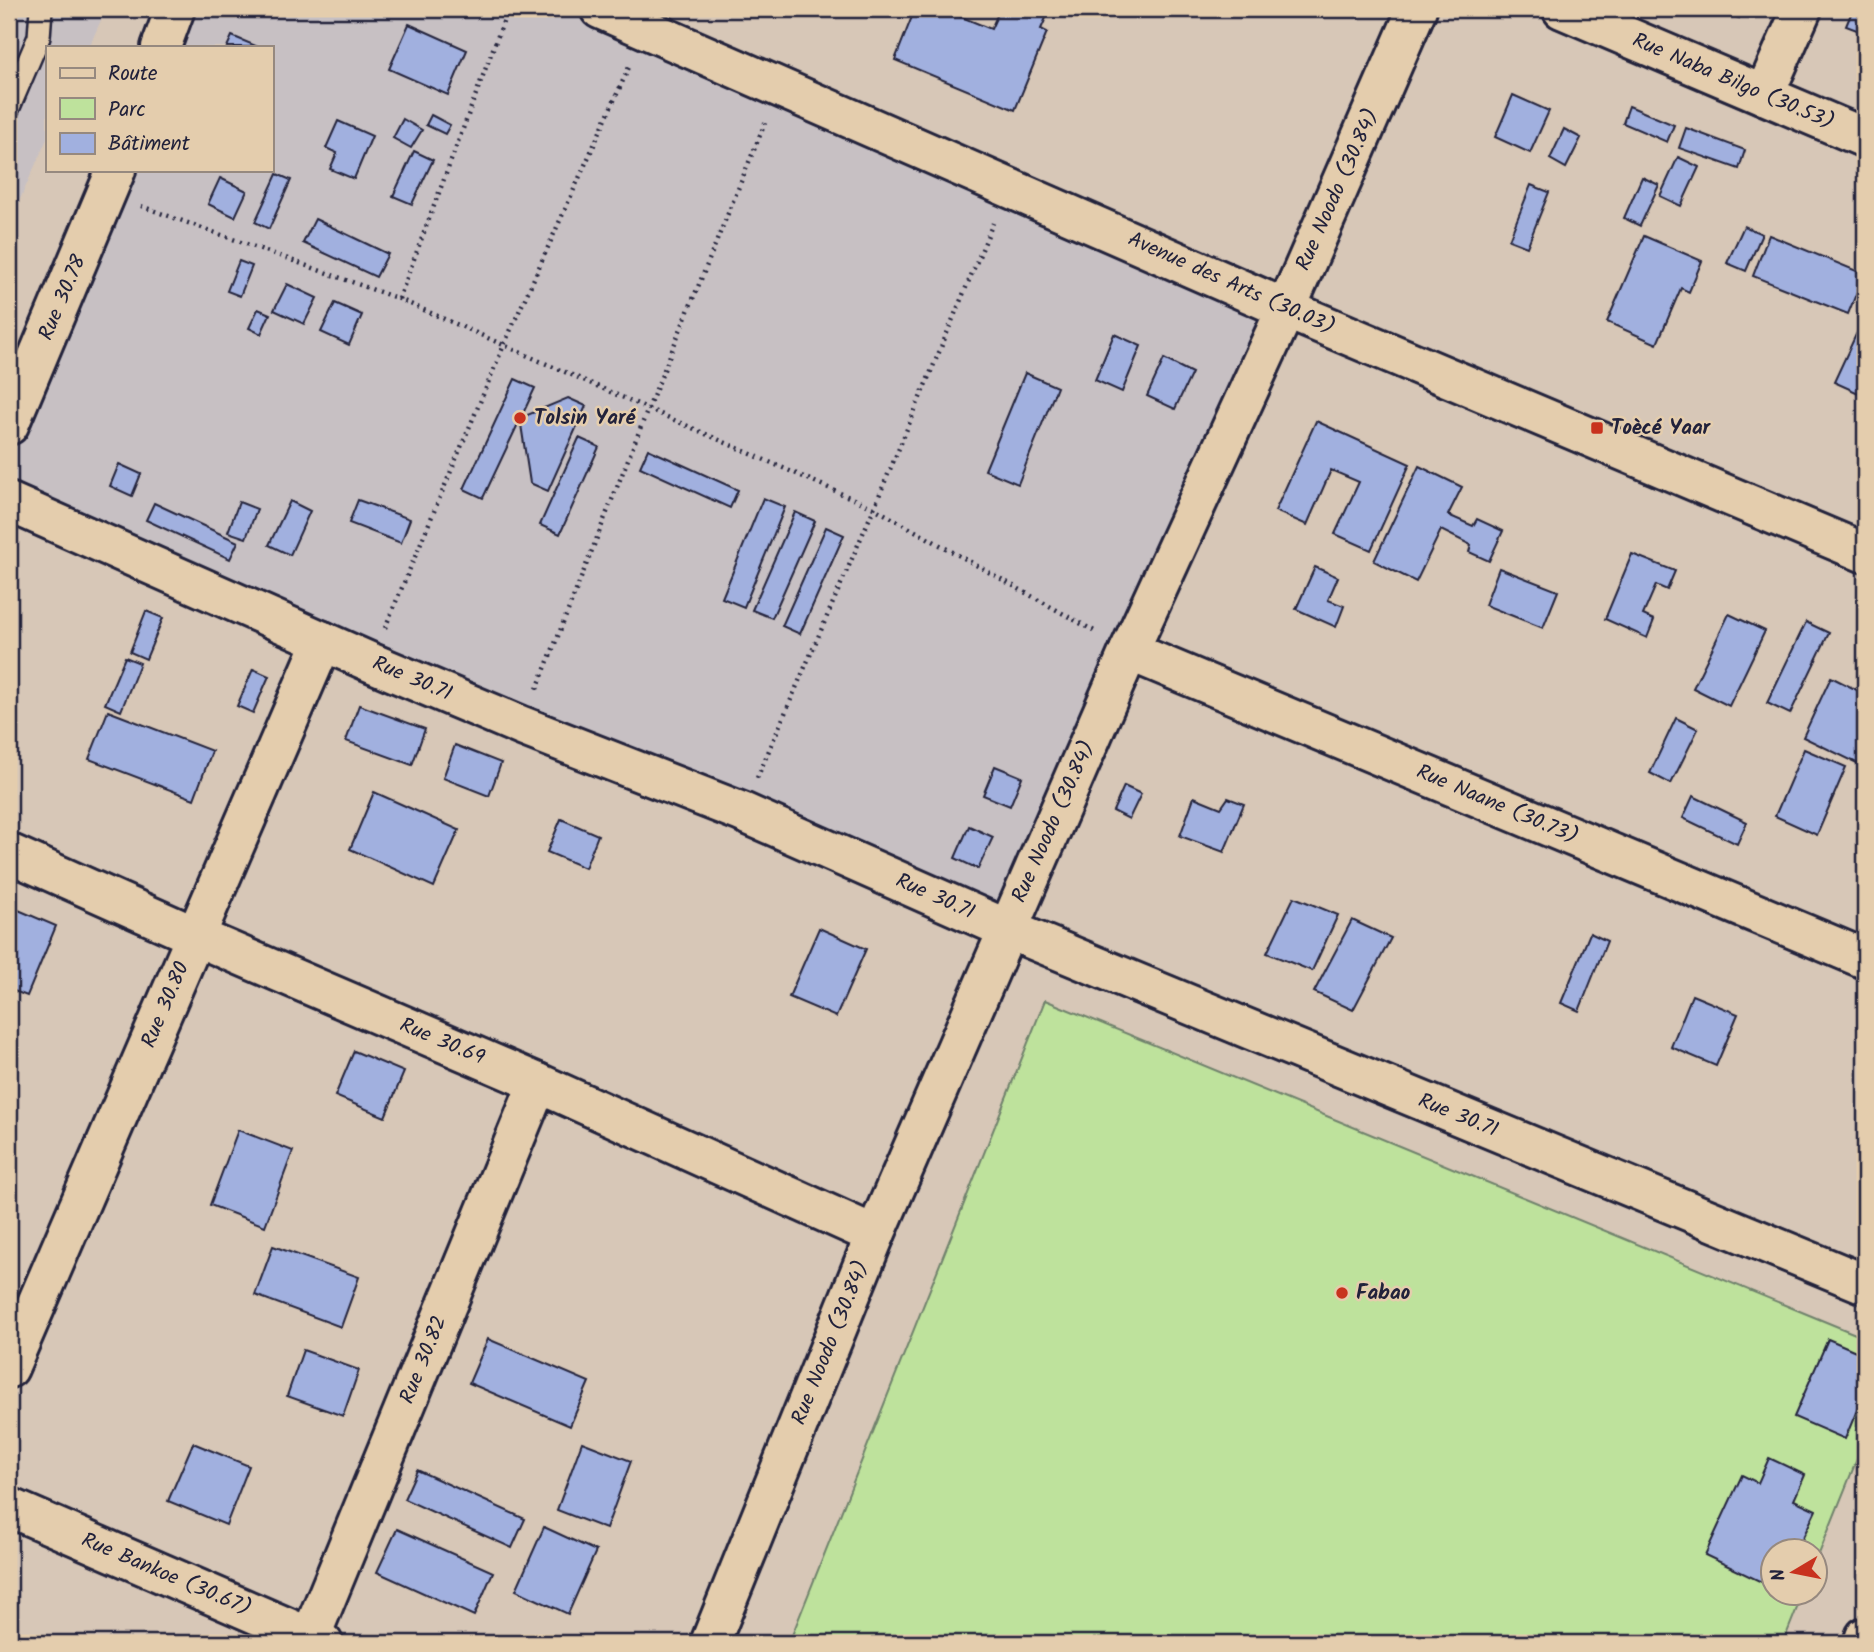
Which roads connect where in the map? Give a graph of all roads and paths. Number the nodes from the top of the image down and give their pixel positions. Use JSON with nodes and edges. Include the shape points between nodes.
{"nodes":[{"id":1,"x":41,"y":9,"type":"edge"},
{"id":2,"x":175,"y":9,"type":"edge"},
{"id":3,"x":508,"y":9,"type":"edge"},
{"id":4,"x":600,"y":9,"type":"edge"},
{"id":5,"x":1417,"y":9,"type":"edge"},
{"id":6,"x":1562,"y":9,"type":"edge"},
{"id":7,"x":1802,"y":9,"type":"edge"},
{"id":8,"x":646,"y":29,"type":"junction"},
{"id":9,"x":161,"y":46,"type":"edge"},
{"id":10,"x":779,"y":87,"type":"junction"},
{"id":11,"x":1765,"y":95,"type":"junction"},
{"id":12,"x":9,"y":107,"type":"edge"},
{"id":13,"x":1865,"y":138,"type":"edge"},
{"id":14,"x":111,"y":182,"type":"edge"},
{"id":15,"x":1009,"y":187,"type":"junction"},
{"id":16,"x":399,"y":299,"type":"junction"},
{"id":17,"x":1286,"y":309,"type":"junction"},
{"id":18,"x":503,"y":345,"type":"junction"},
{"id":19,"x":648,"y":409,"type":"junction"},
{"id":20,"x":9,"y":425,"type":"edge"},
{"id":21,"x":9,"y":502,"type":"edge"},
{"id":22,"x":874,"y":508,"type":"junction"},
{"id":23,"x":1865,"y":553,"type":"edge"},
{"id":24,"x":323,"y":641,"type":"junction"},
{"id":25,"x":1129,"y":651,"type":"junction"},
{"id":26,"x":370,"y":662,"type":"junction"},
{"id":27,"x":522,"y":726,"type":"junction"},
{"id":28,"x":742,"y":812,"type":"junction"},
{"id":29,"x":9,"y":853,"type":"edge"},
{"id":30,"x":1007,"y":929,"type":"junction"},
{"id":31,"x":195,"y":936,"type":"junction"},
{"id":32,"x":1865,"y":959,"type":"edge"},
{"id":33,"x":538,"y":1083,"type":"junction"},
{"id":34,"x":875,"y":1235,"type":"junction"},
{"id":35,"x":1865,"y":1284,"type":"edge"},
{"id":36,"x":9,"y":1368,"type":"edge"},
{"id":37,"x":9,"y":1507,"type":"edge"},
{"id":38,"x":1865,"y":1637,"type":"edge"},
{"id":39,"x":316,"y":1640,"type":"edge"},
{"id":40,"x":710,"y":1643,"type":"edge"},
{"id":41,"x":1863,"y":1643,"type":"edge"}],
"edges":[{"from":1,"to":12,"type":"lane","via":[[39,37]]},
{"from":2,"to":9,"type":"street"},
{"from":3,"to":16,"type":"path"},
{"from":4,"to":8,"type":"street","name":"Avenue des Arts (30.03)"},
{"from":5,"to":17,"type":"street","name":"Rue Noodo (30.84)"},
{"from":6,"to":11,"type":"street","name":"Rue Naba Bilgo (30.53)"},
{"from":7,"to":11,"type":"street"},
{"from":8,"to":10,"type":"street","name":"Avenue des Arts (30.03)"},
{"from":8,"to":18,"type":"path"},
{"from":10,"to":15,"type":"street","name":"Avenue des Arts (30.03)"},
{"from":10,"to":19,"type":"path"},
{"from":11,"to":13,"type":"street","name":"Rue Naba Bilgo (30.53)"},
{"from":14,"to":16,"type":"path"},
{"from":14,"to":20,"type":"street","name":"Rue 30.78"},
{"from":15,"to":17,"type":"street","name":"Avenue des Arts (30.03)"},
{"from":15,"to":22,"type":"path"},
{"from":16,"to":18,"type":"path"},
{"from":17,"to":23,"type":"street","name":"Avenue des Arts (30.03)"},
{"from":17,"to":25,"type":"street","name":"Rue Noodo (30.84)"},
{"from":18,"to":19,"type":"path"},
{"from":18,"to":26,"type":"path"},
{"from":19,"to":22,"type":"path"},
{"from":19,"to":27,"type":"path"},
{"from":21,"to":24,"type":"street","name":"Rue 30.71"},
{"from":22,"to":25,"type":"path"},
{"from":22,"to":28,"type":"path"},
{"from":24,"to":26,"type":"street","name":"Rue 30.71"},
{"from":24,"to":31,"type":"street","name":"Rue 30.80"},
{"from":25,"to":30,"type":"street","name":"Rue Noodo (30.84)"},
{"from":25,"to":32,"type":"street","name":"Rue Naane (30.73)"},
{"from":26,"to":27,"type":"street","name":"Rue 30.71"},
{"from":27,"to":28,"type":"street","name":"Rue 30.71"},
{"from":28,"to":30,"type":"street","name":"Rue 30.71"},
{"from":29,"to":31,"type":"street","name":"Rue 30.69"},
{"from":30,"to":34,"type":"street","name":"Rue Noodo (30.84)"},
{"from":30,"to":35,"type":"street","name":"Rue 30.71"},
{"from":31,"to":33,"type":"street","name":"Rue 30.69"},
{"from":31,"to":36,"type":"street","name":"Rue 30.80"},
{"from":33,"to":34,"type":"street","name":"Rue 30.69"},
{"from":33,"to":39,"type":"street","name":"Rue 30.82"},
{"from":34,"to":40,"type":"street","name":"Rue Noodo (30.84)"},
{"from":37,"to":39,"type":"street","name":"Rue Bankoe (30.67)"},
{"from":38,"to":41,"type":"street"}]}
